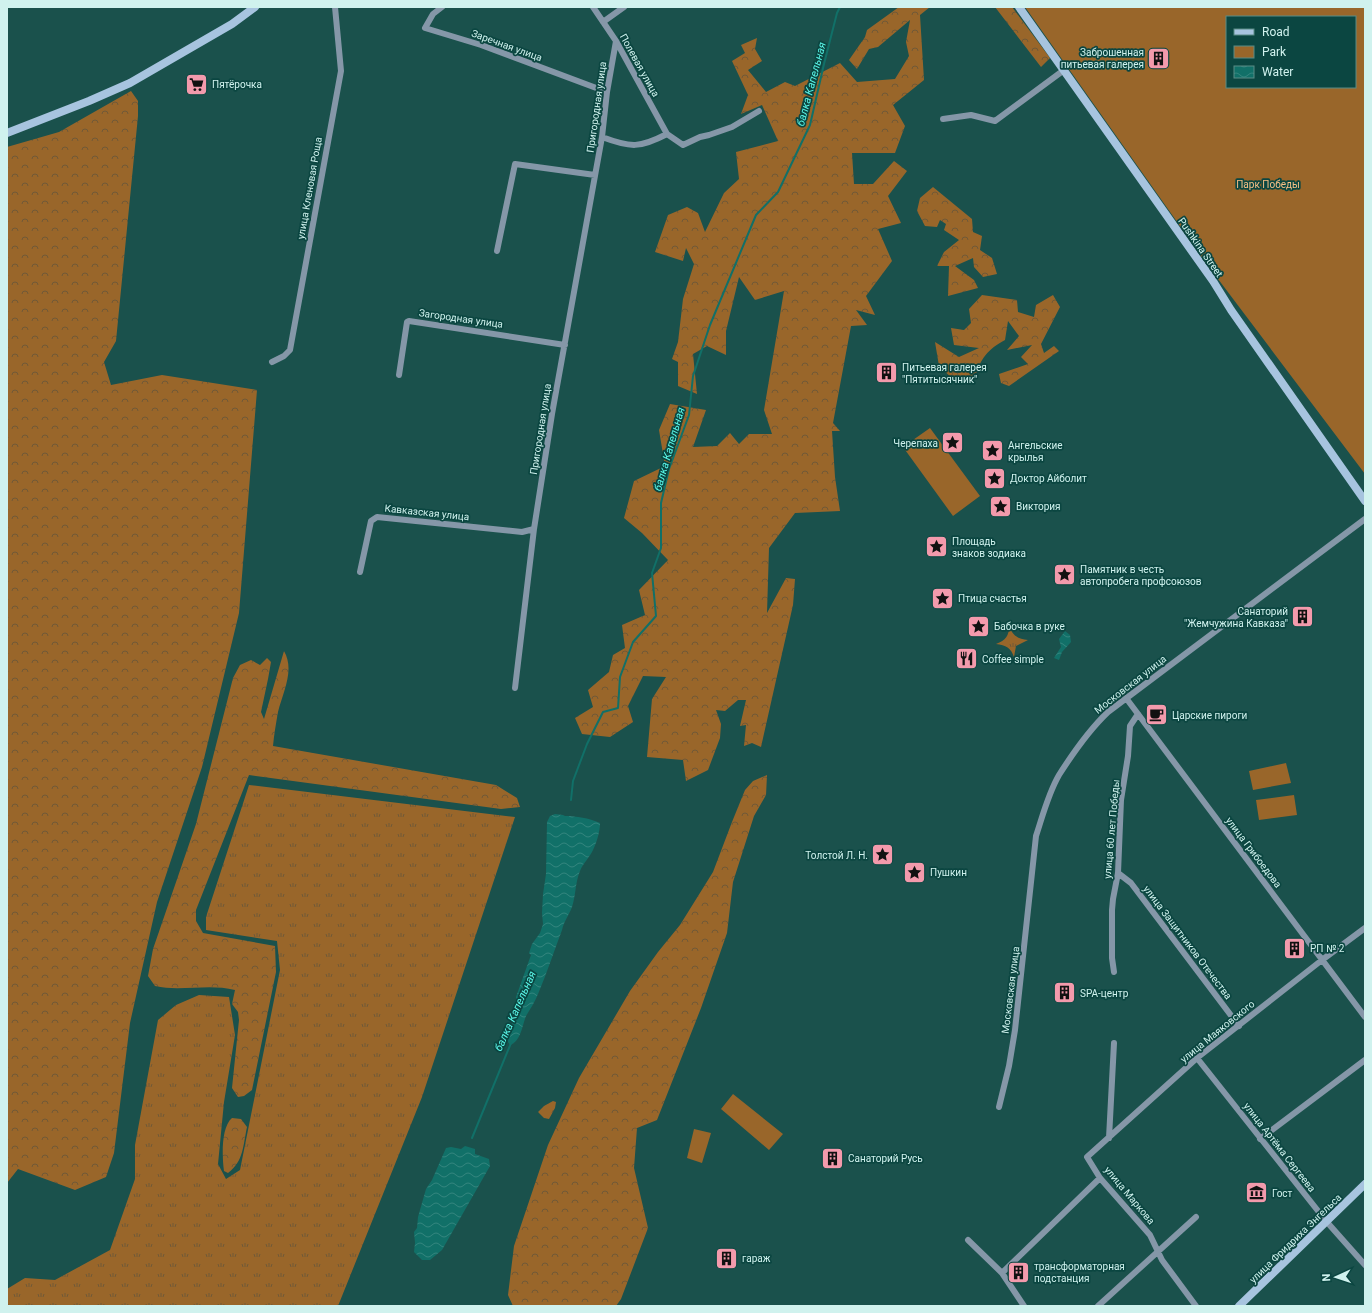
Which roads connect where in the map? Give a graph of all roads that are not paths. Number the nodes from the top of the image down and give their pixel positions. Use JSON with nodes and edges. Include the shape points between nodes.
{"nodes":[{"id":1,"x":256,"y":7,"type":"edge"},
{"id":2,"x":334,"y":7,"type":"edge"},
{"id":3,"x":442,"y":7,"type":"edge"},
{"id":4,"x":593,"y":7,"type":"edge"},
{"id":5,"x":624,"y":7,"type":"edge"},
{"id":6,"x":1019,"y":7,"type":"edge"},
{"id":7,"x":603,"y":22,"type":"junction"},
{"id":8,"x":616,"y":41,"type":"junction"},
{"id":9,"x":1064,"y":70,"type":"junction"},
{"id":10,"x":607,"y":92,"type":"junction"},
{"id":11,"x":759,"y":111,"type":"dead end"},
{"id":12,"x":943,"y":119,"type":"dead end"},
{"id":13,"x":7,"y":133,"type":"edge"},
{"id":14,"x":667,"y":134,"type":"junction"},
{"id":15,"x":602,"y":137,"type":"junction"},
{"id":16,"x":595,"y":176,"type":"junction"},
{"id":17,"x":497,"y":251,"type":"dead end"},
{"id":18,"x":565,"y":345,"type":"junction"},
{"id":19,"x":272,"y":362,"type":"dead end"},
{"id":20,"x":399,"y":375,"type":"dead end"},
{"id":21,"x":1365,"y":501,"type":"edge"},
{"id":22,"x":1365,"y":519,"type":"edge"},
{"id":23,"x":534,"y":529,"type":"junction"},
{"id":24,"x":360,"y":572,"type":"dead end"},
{"id":25,"x":515,"y":688,"type":"dead end"},
{"id":26,"x":1126,"y":698,"type":"junction"},
{"id":27,"x":1138,"y":714,"type":"junction"},
{"id":28,"x":1118,"y":874,"type":"junction"},
{"id":29,"x":1365,"y":928,"type":"edge"},
{"id":30,"x":1322,"y":960,"type":"junction"},
{"id":31,"x":1114,"y":972,"type":"dead end"},
{"id":32,"x":1365,"y":1017,"type":"edge"},
{"id":33,"x":1239,"y":1026,"type":"junction"},
{"id":34,"x":1114,"y":1043,"type":"dead end"},
{"id":35,"x":1197,"y":1058,"type":"junction"},
{"id":36,"x":1365,"y":1060,"type":"edge"},
{"id":37,"x":999,"y":1107,"type":"dead end"},
{"id":38,"x":1109,"y":1138,"type":"junction"},
{"id":39,"x":1260,"y":1139,"type":"junction"},
{"id":40,"x":1087,"y":1158,"type":"joint"},
{"id":41,"x":1100,"y":1178,"type":"junction"},
{"id":42,"x":1365,"y":1184,"type":"edge"},
{"id":43,"x":1196,"y":1217,"type":"dead end"},
{"id":44,"x":1326,"y":1221,"type":"junction"},
{"id":45,"x":968,"y":1240,"type":"dead end"},
{"id":46,"x":1158,"y":1251,"type":"junction"},
{"id":47,"x":1365,"y":1265,"type":"edge"},
{"id":48,"x":1002,"y":1273,"type":"junction"},
{"id":49,"x":1024,"y":1306,"type":"edge"},
{"id":50,"x":1098,"y":1306,"type":"edge"},
{"id":51,"x":1196,"y":1306,"type":"edge"},
{"id":52,"x":1240,"y":1306,"type":"edge"}],
"edges":[{"from":1,"to":13,"type":"street","via":[[232,24],[130,83]]},
{"from":2,"to":19,"type":"street","name":"улица Кленовая Роща","via":[[342,71],[290,350]]},
{"from":3,"to":10,"type":"street","name":"Заречная улица","via":[[433,14],[425,28],[482,45]]},
{"from":4,"to":7,"type":"street","name":"Полевая улица"},
{"from":5,"to":7,"type":"street"},
{"from":6,"to":9,"type":"street","name":"Pushkina Street"},
{"from":7,"to":8,"type":"street","name":"Полевая улица"},
{"from":8,"to":10,"type":"street","name":"Пригородная улица"},
{"from":8,"to":14,"type":"street","name":"Полевая улица"},
{"from":9,"to":12,"type":"street","via":[[995,121],[971,115]]},
{"from":9,"to":21,"type":"street","name":"Pushkina Street"},
{"from":10,"to":15,"type":"street","name":"Пригородная улица"},
{"from":11,"to":14,"type":"street","via":[[732,127],[683,145]]},
{"from":14,"to":15,"type":"street","via":[[650,143],[635,146],[620,144]]},
{"from":15,"to":16,"type":"street","name":"Пригородная улица"},
{"from":16,"to":17,"type":"street","via":[[515,164]]},
{"from":16,"to":18,"type":"street","name":"Пригородная улица"},
{"from":18,"to":20,"type":"street","name":"Загородная улица","via":[[409,321],[406,322]]},
{"from":18,"to":23,"type":"street","name":"Пригородная улица"},
{"from":22,"to":26,"type":"street","name":"Московская улица"},
{"from":23,"to":24,"type":"street","name":"Кавказская улица","via":[[522,532],[377,517],[371,521]]},
{"from":23,"to":25,"type":"street","name":"Пригородная улица"},
{"from":26,"to":27,"type":"street","name":"улица Грибоедова"},
{"from":26,"to":37,"type":"street","name":"Московская улица","via":[[1093,727],[1059,776],[1036,836],[1015,1030]]},
{"from":27,"to":28,"type":"street","name":"улица 60 лет Победы","via":[[1130,726]]},
{"from":27,"to":30,"type":"street","name":"улица Грибоедова"},
{"from":28,"to":31,"type":"street","name":"улица 60 лет Победы","via":[[1112,910]]},
{"from":28,"to":33,"type":"street","name":"улица Защитников Отечества","via":[[1130,883]]},
{"from":29,"to":30,"type":"street","name":"улица Маяковского"},
{"from":30,"to":32,"type":"street","name":"улица Грибоедова"},
{"from":30,"to":33,"type":"street","name":"улица Маяковского"},
{"from":33,"to":35,"type":"street","name":"улица Маяковского"},
{"from":34,"to":38,"type":"street"},
{"from":35,"to":38,"type":"street","name":"улица Маяковского"},
{"from":35,"to":39,"type":"street","name":"улица Артёма Сергеева"},
{"from":36,"to":39,"type":"street"},
{"from":38,"to":40,"type":"street","name":"улица Маяковского"},
{"from":39,"to":44,"type":"street","name":"улица Артёма Сергеева"},
{"from":40,"to":41,"type":"street","name":"улица Маркова"},
{"from":41,"to":46,"type":"street","name":"улица Маркова","via":[[1150,1235]]},
{"from":41,"to":48,"type":"street"},
{"from":42,"to":44,"type":"street","name":"улица Фридриха Энгельса"},
{"from":43,"to":46,"type":"street"},
{"from":44,"to":47,"type":"street","name":"улица Артёма Сергеева"},
{"from":44,"to":52,"type":"street","name":"улица Фридриха Энгельса"},
{"from":45,"to":48,"type":"street"},
{"from":46,"to":50,"type":"street"},
{"from":46,"to":51,"type":"street","name":"улица Маркова"},
{"from":48,"to":49,"type":"street"}]}
